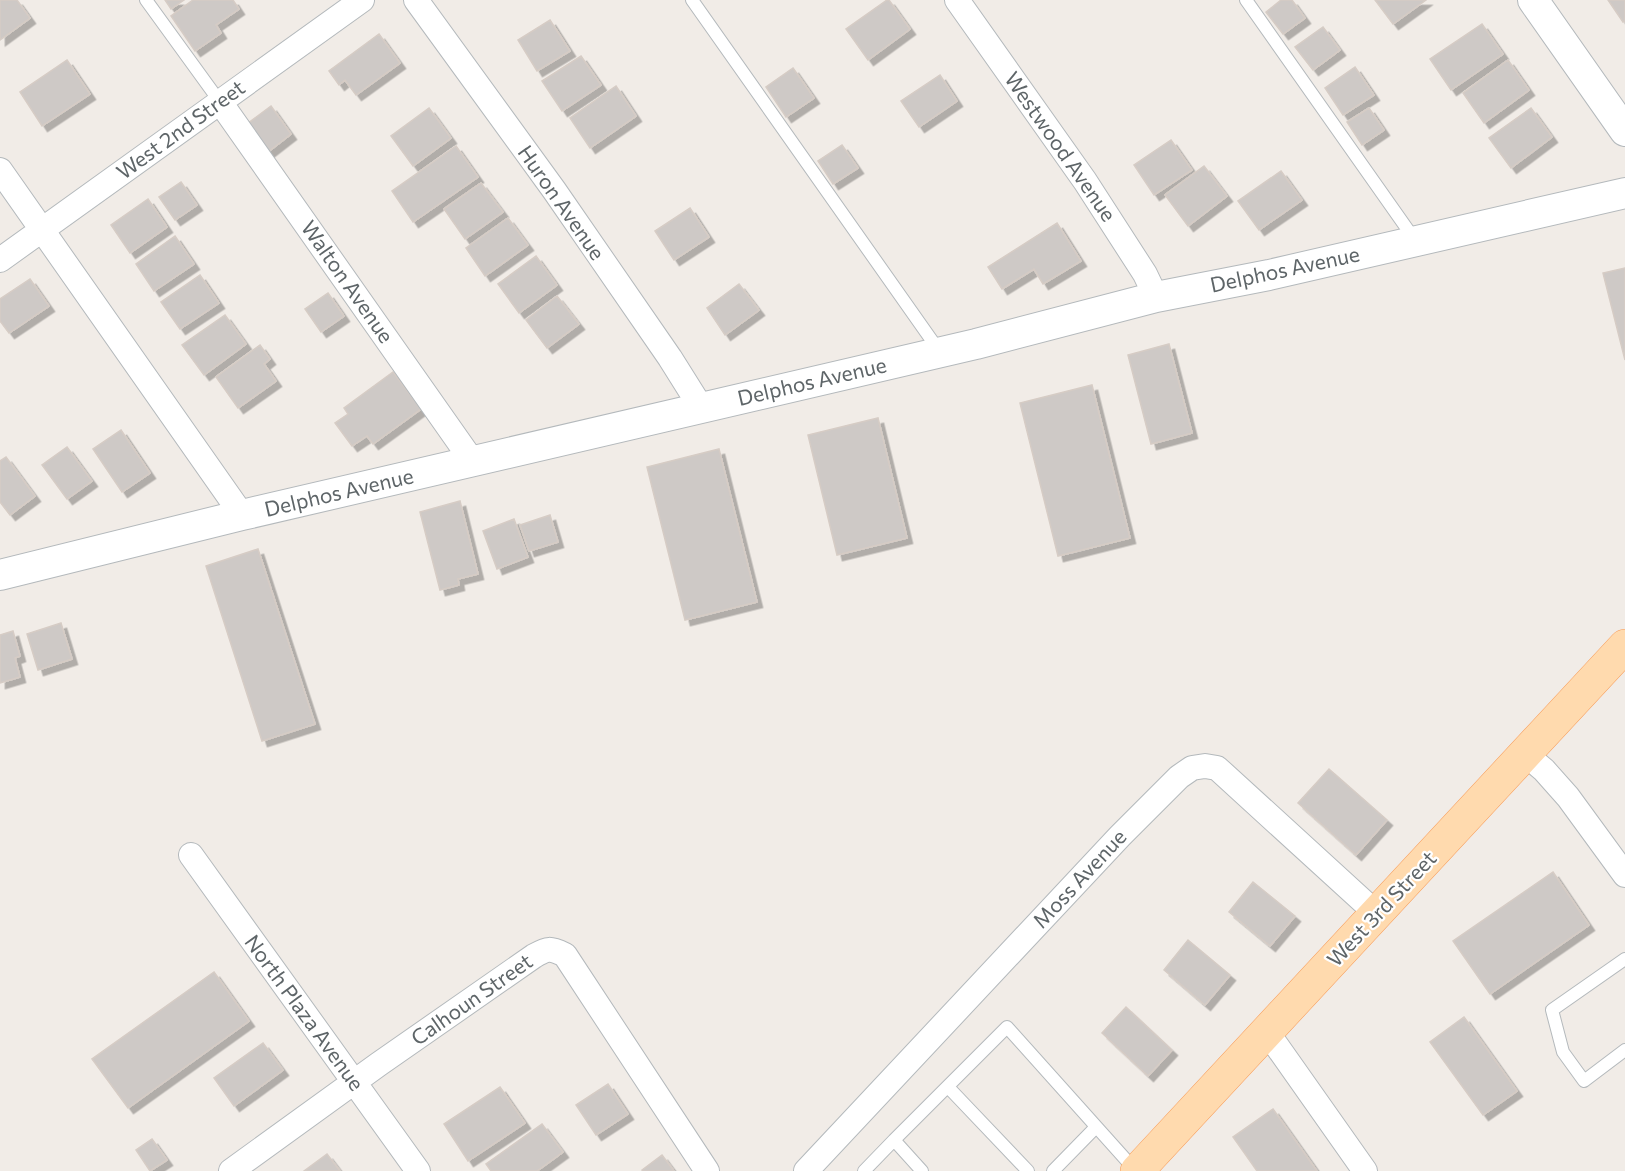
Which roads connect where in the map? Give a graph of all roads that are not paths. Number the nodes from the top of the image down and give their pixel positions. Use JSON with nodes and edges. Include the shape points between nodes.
{"nodes":[{"id":1,"x":146,"y":0,"type":"edge"},
{"id":2,"x":362,"y":0,"type":"edge"},
{"id":3,"x":416,"y":0,"type":"edge"},
{"id":4,"x":692,"y":0,"type":"edge"},
{"id":5,"x":957,"y":0,"type":"edge"},
{"id":6,"x":1246,"y":0,"type":"edge"},
{"id":7,"x":1533,"y":0,"type":"edge"},
{"id":8,"x":220,"y":102,"type":"junction"},
{"id":9,"x":1625,"y":131,"type":"edge"},
{"id":10,"x":0,"y":170,"type":"edge"},
{"id":11,"x":1625,"y":193,"type":"edge"},
{"id":12,"x":42,"y":229,"type":"junction"},
{"id":13,"x":1416,"y":241,"type":"junction"},
{"id":14,"x":0,"y":260,"type":"edge"},
{"id":15,"x":1156,"y":297,"type":"junction"},
{"id":16,"x":940,"y":352,"type":"junction"},
{"id":17,"x":702,"y":409,"type":"junction"},
{"id":18,"x":473,"y":462,"type":"junction"},
{"id":19,"x":242,"y":515,"type":"junction"},
{"id":20,"x":0,"y":575,"type":"edge"},
{"id":21,"x":1625,"y":646,"type":"edge"},
{"id":22,"x":1525,"y":754,"type":"junction"},
{"id":23,"x":191,"y":855,"type":"dead end"},
{"id":24,"x":1625,"y":875,"type":"edge"},
{"id":25,"x":1377,"y":914,"type":"junction"},
{"id":26,"x":1625,"y":959,"type":"edge"},
{"id":27,"x":1267,"y":1032,"type":"junction"},
{"id":28,"x":1625,"y":1050,"type":"edge"},
{"id":29,"x":354,"y":1083,"type":"junction"},
{"id":30,"x":948,"y":1087,"type":"junction"},
{"id":31,"x":1096,"y":1126,"type":"junction"},
{"id":32,"x":894,"y":1140,"type":"junction"},
{"id":33,"x":231,"y":1171,"type":"edge"},
{"id":34,"x":418,"y":1171,"type":"edge"},
{"id":35,"x":707,"y":1171,"type":"edge"},
{"id":36,"x":806,"y":1171,"type":"edge"},
{"id":37,"x":864,"y":1171,"type":"edge"},
{"id":38,"x":922,"y":1171,"type":"edge"},
{"id":39,"x":1028,"y":1171,"type":"edge"},
{"id":40,"x":1053,"y":1171,"type":"edge"},
{"id":41,"x":1137,"y":1171,"type":"edge"},
{"id":42,"x":1365,"y":1171,"type":"edge"}],
"edges":[{"from":1,"to":8,"type":"lane"},
{"from":2,"to":8,"type":"street","name":"West 2nd Street"},
{"from":3,"to":17,"type":"street","name":"Huron Avenue","via":[[554,190]]},
{"from":4,"to":16,"type":"lane"},
{"from":5,"to":15,"type":"street","name":"Westwood Avenue","via":[[1085,181]]},
{"from":6,"to":13,"type":"lane"},
{"from":7,"to":9,"type":"street"},
{"from":8,"to":12,"type":"street","name":"West 2nd Street"},
{"from":8,"to":18,"type":"street","name":"Walton Avenue"},
{"from":10,"to":12,"type":"street"},
{"from":11,"to":13,"type":"street","name":"Delphos Avenue"},
{"from":12,"to":14,"type":"street","name":"West 2nd Street"},
{"from":12,"to":19,"type":"street"},
{"from":13,"to":15,"type":"street","name":"Delphos Avenue"},
{"from":15,"to":16,"type":"street","name":"Delphos Avenue"},
{"from":16,"to":17,"type":"street","name":"Delphos Avenue"},
{"from":17,"to":18,"type":"street","name":"Delphos Avenue"},
{"from":18,"to":19,"type":"street","name":"Delphos Avenue"},
{"from":19,"to":20,"type":"street","name":"Delphos Avenue"},
{"from":21,"to":22,"type":"main road","name":"West 3rd Street"},
{"from":22,"to":24,"type":"street","via":[[1568,797]]},
{"from":22,"to":25,"type":"main road","name":"West 3rd Street"},
{"from":23,"to":29,"type":"street","name":"North Plaza Avenue"},
{"from":25,"to":27,"type":"main road","name":"West 3rd Street"},
{"from":25,"to":36,"type":"street","name":"Moss Avenue","via":[[1217,768],[1192,768],[1120,836]]},
{"from":26,"to":28,"type":"lane","via":[[1552,1011],[1563,1052],[1584,1081]]},
{"from":27,"to":41,"type":"main road","name":"West 3rd Street"},
{"from":27,"to":42,"type":"street"},
{"from":29,"to":33,"type":"street","name":"Calhoun Street"},
{"from":29,"to":34,"type":"street","name":"North Plaza Avenue"},
{"from":29,"to":35,"type":"street","name":"Calhoun Street","via":[[534,956],[553,950],[565,955]]},
{"from":30,"to":31,"type":"lane","via":[[1007,1027]]},
{"from":30,"to":32,"type":"lane"},
{"from":30,"to":39,"type":"lane"},
{"from":31,"to":40,"type":"lane"},
{"from":31,"to":41,"type":"lane"},
{"from":32,"to":37,"type":"lane"},
{"from":32,"to":38,"type":"lane"}]}
